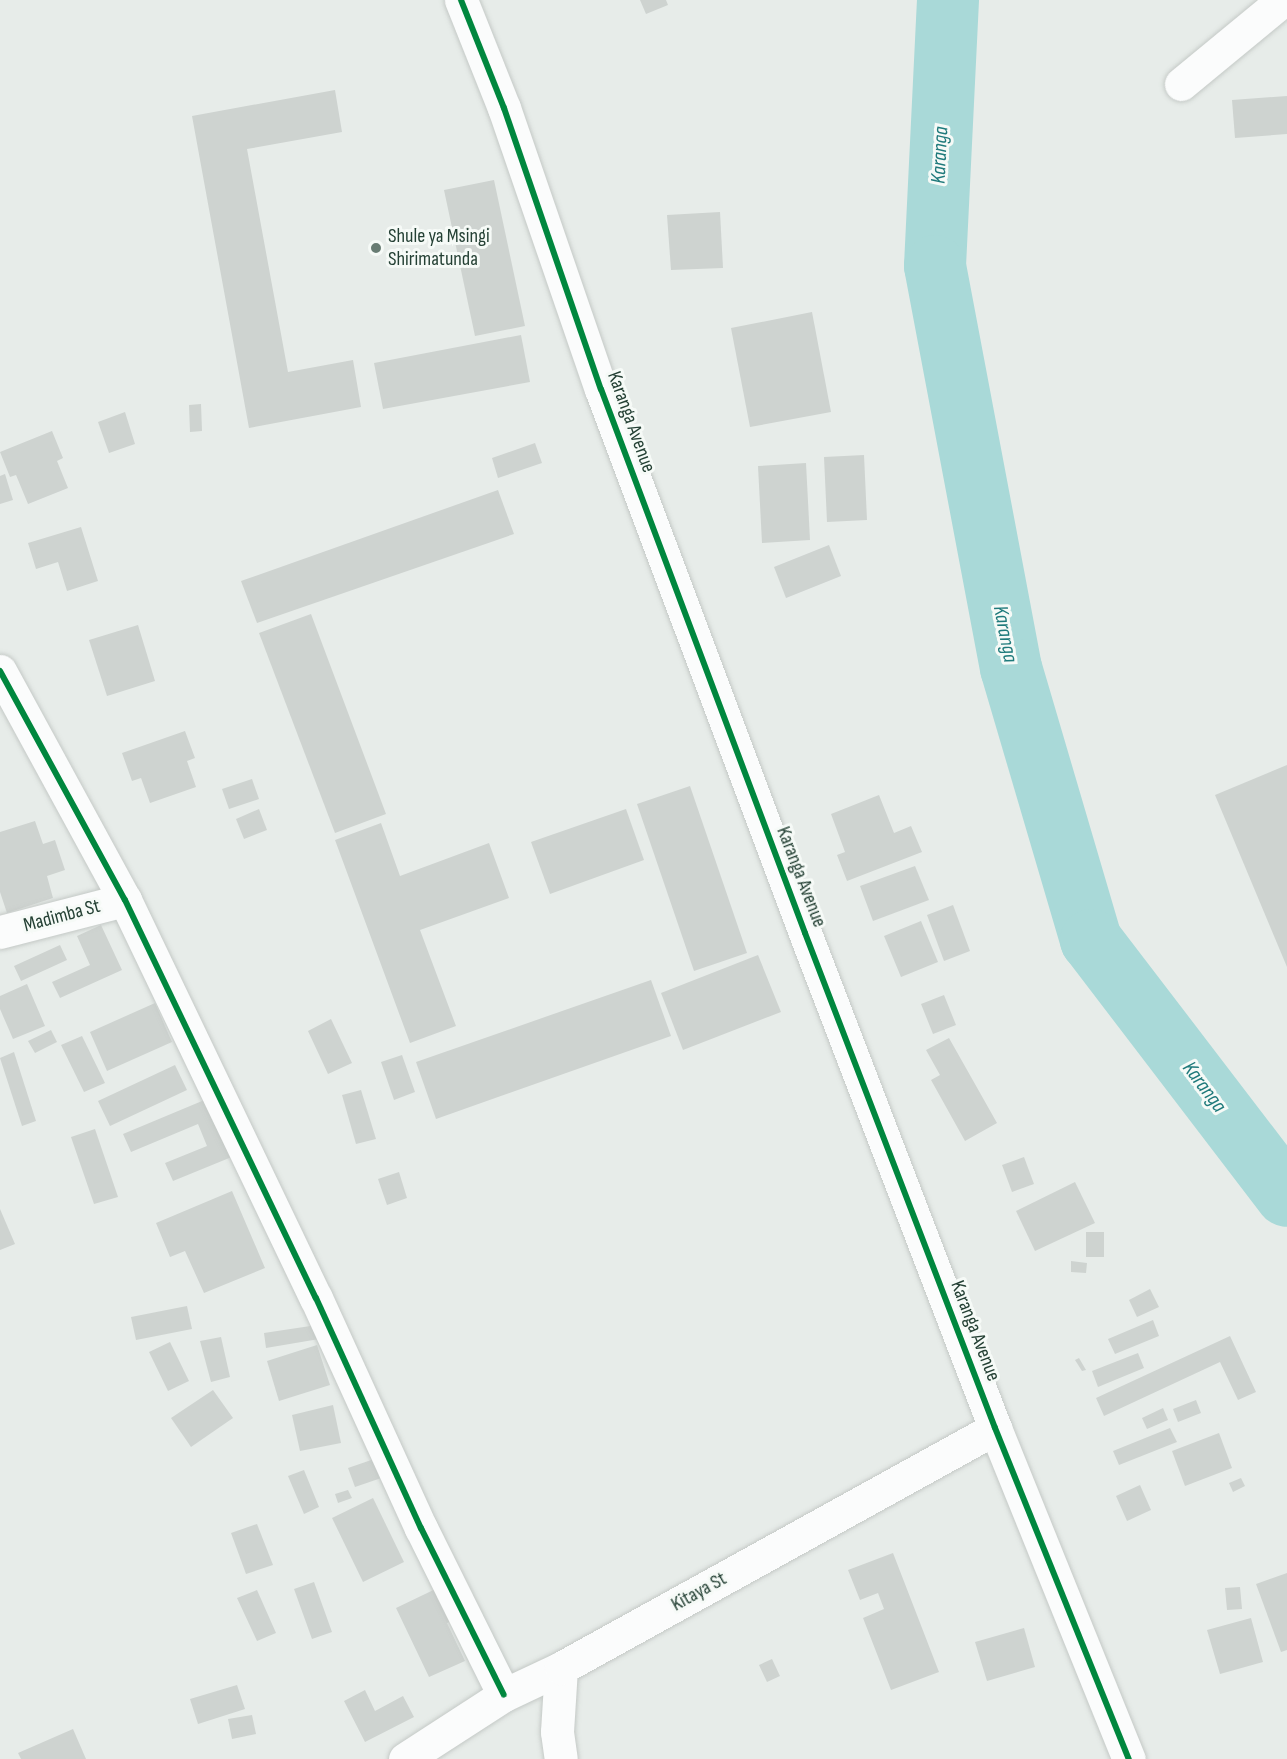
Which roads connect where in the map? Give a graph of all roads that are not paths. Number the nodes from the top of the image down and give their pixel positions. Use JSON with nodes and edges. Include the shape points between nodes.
{"nodes":[{"id":1,"x":461,"y":0,"type":"edge"},
{"id":2,"x":1283,"y":0,"type":"edge"},
{"id":3,"x":1181,"y":84,"type":"dead end"},
{"id":4,"x":0,"y":671,"type":"edge"},
{"id":5,"x":125,"y":900,"type":"junction"},
{"id":6,"x":0,"y":932,"type":"edge"},
{"id":7,"x":994,"y":1428,"type":"junction"},
{"id":8,"x":561,"y":1668,"type":"junction"},
{"id":9,"x":504,"y":1695,"type":"junction"},
{"id":10,"x":405,"y":1759,"type":"edge"},
{"id":11,"x":561,"y":1759,"type":"edge"},
{"id":12,"x":1129,"y":1759,"type":"edge"}],
"edges":[{"from":1,"to":7,"type":"street","name":"Karanga Avenue","via":[[504,108],[601,389]]},
{"from":2,"to":3,"type":"street"},
{"from":4,"to":5,"type":"street"},
{"from":5,"to":6,"type":"street","name":"Madimba St"},
{"from":5,"to":9,"type":"street","via":[[316,1298],[421,1528]]},
{"from":7,"to":8,"type":"street","name":"Kitaya St"},
{"from":7,"to":12,"type":"street","name":"Karanga Avenue"},
{"from":8,"to":9,"type":"street","name":"Kitaya St"},
{"from":8,"to":11,"type":"street","via":[[557,1732]]},
{"from":9,"to":10,"type":"street","name":"Kitaya St"}]}
